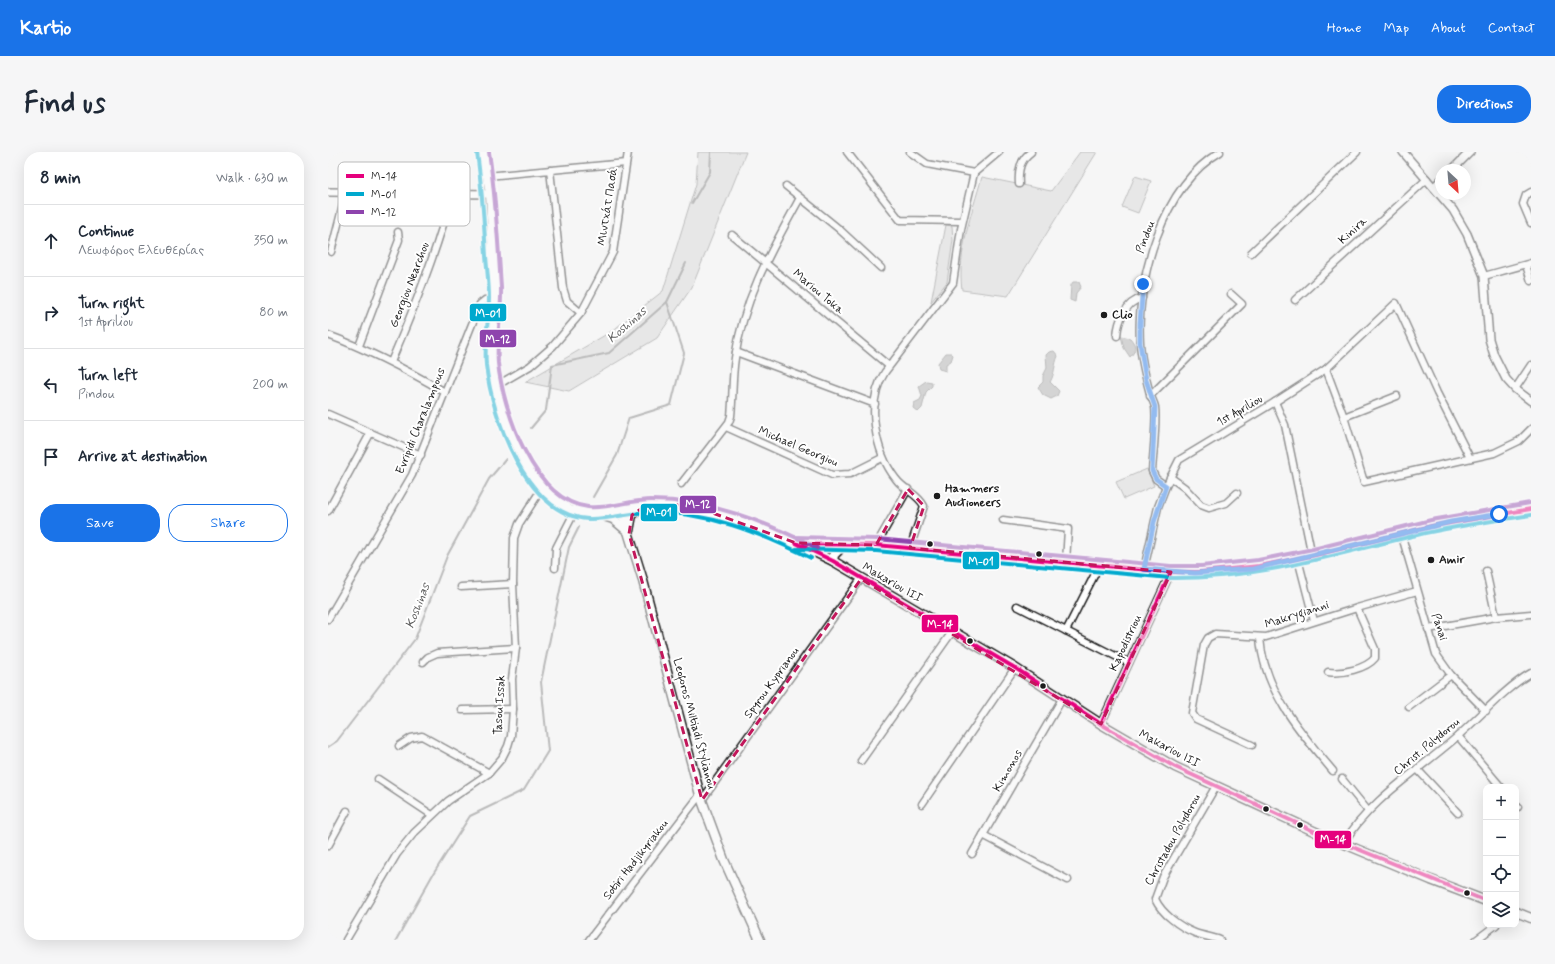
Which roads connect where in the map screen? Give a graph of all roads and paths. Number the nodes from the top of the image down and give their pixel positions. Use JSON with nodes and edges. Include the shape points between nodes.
{"nodes":[{"id":1,"x":483,"y":152,"type":"edge"},
{"id":2,"x":628,"y":152,"type":"edge"},
{"id":3,"x":847,"y":152,"type":"edge"},
{"id":4,"x":910,"y":152,"type":"edge"},
{"id":5,"x":999,"y":152,"type":"edge"},
{"id":6,"x":1031,"y":152,"type":"edge"},
{"id":7,"x":1220,"y":152,"type":"edge"},
{"id":8,"x":1357,"y":152,"type":"edge"},
{"id":9,"x":1403,"y":152,"type":"edge"},
{"id":10,"x":1470,"y":152,"type":"edge"},
{"id":11,"x":626,"y":162,"type":"junction"},
{"id":12,"x":1458,"y":164,"type":"edge"},
{"id":13,"x":550,"y":170,"type":"junction"},
{"id":14,"x":974,"y":173,"type":"junction"},
{"id":15,"x":487,"y":176,"type":"junction"},
{"id":16,"x":1427,"y":179,"type":"junction"},
{"id":17,"x":1019,"y":184,"type":"dead end"},
{"id":18,"x":786,"y":186,"type":"dead end"},
{"id":19,"x":1434,"y":187,"type":"joint"},
{"id":20,"x":328,"y":192,"type":"edge"},
{"id":21,"x":1531,"y":192,"type":"edge"},
{"id":22,"x":338,"y":193,"type":"edge"},
{"id":23,"x":470,"y":193,"type":"edge"},
{"id":24,"x":490,"y":194,"type":"junction"},
{"id":25,"x":800,"y":198,"type":"junction"},
{"id":26,"x":962,"y":221,"type":"junction"},
{"id":27,"x":1531,"y":223,"type":"edge"},
{"id":28,"x":338,"y":224,"type":"edge"},
{"id":29,"x":443,"y":226,"type":"edge"},
{"id":30,"x":398,"y":232,"type":"dead end"},
{"id":31,"x":732,"y":235,"type":"dead end"},
{"id":32,"x":331,"y":252,"type":"dead end"},
{"id":33,"x":1251,"y":253,"type":"dead end"},
{"id":34,"x":764,"y":262,"type":"junction"},
{"id":35,"x":1529,"y":264,"type":"edge"},
{"id":36,"x":881,"y":268,"type":"dead end"},
{"id":37,"x":1484,"y":276,"type":"junction"},
{"id":38,"x":1531,"y":281,"type":"edge"},
{"id":39,"x":1231,"y":294,"type":"dead end"},
{"id":40,"x":495,"y":298,"type":"junction"},
{"id":41,"x":1142,"y":298,"type":"junction"},
{"id":42,"x":1295,"y":300,"type":"dead end"},
{"id":43,"x":581,"y":313,"type":"junction"},
{"id":44,"x":328,"y":335,"type":"edge"},
{"id":45,"x":1117,"y":336,"type":"dead end"},
{"id":46,"x":359,"y":346,"type":"junction"},
{"id":47,"x":736,"y":352,"type":"junction"},
{"id":48,"x":392,"y":362,"type":"junction"},
{"id":49,"x":1531,"y":365,"type":"edge"},
{"id":50,"x":889,"y":366,"type":"junction"},
{"id":51,"x":1326,"y":369,"type":"junction"},
{"id":52,"x":496,"y":386,"type":"junction"},
{"id":53,"x":1515,"y":389,"type":"junction"},
{"id":54,"x":445,"y":392,"type":"junction"},
{"id":55,"x":1150,"y":396,"type":"junction"},
{"id":56,"x":1397,"y":396,"type":"dead end"},
{"id":57,"x":1531,"y":401,"type":"edge"},
{"id":58,"x":1275,"y":402,"type":"junction"},
{"id":59,"x":875,"y":404,"type":"junction"},
{"id":60,"x":328,"y":414,"type":"edge"},
{"id":61,"x":1344,"y":417,"type":"junction"},
{"id":62,"x":726,"y":427,"type":"junction"},
{"id":63,"x":1531,"y":428,"type":"edge"},
{"id":64,"x":370,"y":434,"type":"junction"},
{"id":65,"x":421,"y":455,"type":"junction"},
{"id":66,"x":882,"y":458,"type":"junction"},
{"id":67,"x":1470,"y":458,"type":"junction"},
{"id":68,"x":1170,"y":477,"type":"junction"},
{"id":69,"x":681,"y":484,"type":"dead end"},
{"id":70,"x":1166,"y":486,"type":"junction"},
{"id":71,"x":542,"y":488,"type":"junction"},
{"id":72,"x":908,"y":489,"type":"junction"},
{"id":73,"x":1237,"y":493,"type":"dead end"},
{"id":74,"x":645,"y":506,"type":"junction"},
{"id":75,"x":621,"y":509,"type":"junction"},
{"id":76,"x":1531,"y":509,"type":"edge"},
{"id":77,"x":328,"y":511,"type":"edge"},
{"id":78,"x":575,"y":511,"type":"junction"},
{"id":79,"x":595,"y":513,"type":"junction"},
{"id":80,"x":1003,"y":520,"type":"dead end"},
{"id":81,"x":1401,"y":533,"type":"junction"},
{"id":82,"x":629,"y":534,"type":"junction"},
{"id":83,"x":796,"y":543,"type":"junction"},
{"id":84,"x":845,"y":544,"type":"junction"},
{"id":85,"x":876,"y":545,"type":"junction"},
{"id":86,"x":910,"y":548,"type":"junction"},
{"id":87,"x":1312,"y":556,"type":"junction"},
{"id":88,"x":1298,"y":559,"type":"junction"},
{"id":89,"x":833,"y":561,"type":"junction"},
{"id":90,"x":1066,"y":562,"type":"junction"},
{"id":91,"x":1100,"y":564,"type":"junction"},
{"id":92,"x":555,"y":568,"type":"dead end"},
{"id":93,"x":1144,"y":569,"type":"junction"},
{"id":94,"x":1486,"y":571,"type":"dead end"},
{"id":95,"x":1171,"y":572,"type":"junction"},
{"id":96,"x":860,"y":579,"type":"junction"},
{"id":97,"x":513,"y":584,"type":"junction"},
{"id":98,"x":461,"y":587,"type":"dead end"},
{"id":99,"x":1417,"y":591,"type":"junction"},
{"id":100,"x":1017,"y":606,"type":"dead end"},
{"id":101,"x":1357,"y":608,"type":"junction"},
{"id":102,"x":1531,"y":614,"type":"edge"},
{"id":103,"x":1496,"y":617,"type":"junction"},
{"id":104,"x":328,"y":619,"type":"edge"},
{"id":105,"x":1314,"y":621,"type":"junction"},
{"id":106,"x":1428,"y":629,"type":"junction"},
{"id":107,"x":1066,"y":631,"type":"junction"},
{"id":108,"x":952,"y":632,"type":"junction"},
{"id":109,"x":1260,"y":638,"type":"junction"},
{"id":110,"x":516,"y":648,"type":"junction"},
{"id":111,"x":423,"y":662,"type":"dead end"},
{"id":112,"x":1129,"y":663,"type":"junction"},
{"id":113,"x":1015,"y":668,"type":"junction"},
{"id":114,"x":1328,"y":672,"type":"dead end"},
{"id":115,"x":1531,"y":673,"type":"edge"},
{"id":116,"x":1451,"y":675,"type":"junction"},
{"id":117,"x":1062,"y":699,"type":"junction"},
{"id":118,"x":1409,"y":708,"type":"dead end"},
{"id":119,"x":513,"y":709,"type":"junction"},
{"id":120,"x":462,"y":710,"type":"dead end"},
{"id":121,"x":1486,"y":711,"type":"junction"},
{"id":122,"x":1101,"y":724,"type":"junction"},
{"id":123,"x":1458,"y":736,"type":"junction"},
{"id":124,"x":1252,"y":745,"type":"dead end"},
{"id":125,"x":400,"y":746,"type":"dead end"},
{"id":126,"x":861,"y":761,"type":"dead end"},
{"id":127,"x":1418,"y":770,"type":"junction"},
{"id":128,"x":1333,"y":771,"type":"dead end"},
{"id":129,"x":489,"y":773,"type":"junction"},
{"id":130,"x":378,"y":779,"type":"dead end"},
{"id":131,"x":1342,"y":779,"type":"dead end"},
{"id":132,"x":1498,"y":784,"type":"edge"},
{"id":133,"x":1216,"y":786,"type":"junction"},
{"id":134,"x":701,"y":798,"type":"junction"},
{"id":135,"x":922,"y":804,"type":"dead end"},
{"id":136,"x":347,"y":811,"type":"dead end"},
{"id":137,"x":1368,"y":811,"type":"junction"},
{"id":138,"x":1458,"y":813,"type":"dead end"},
{"id":139,"x":432,"y":815,"type":"junction"},
{"id":140,"x":983,"y":835,"type":"junction"},
{"id":141,"x":1344,"y":844,"type":"junction"},
{"id":142,"x":328,"y":846,"type":"edge"},
{"id":143,"x":972,"y":854,"type":"dead end"},
{"id":144,"x":1068,"y":880,"type":"dead end"},
{"id":145,"x":1483,"y":900,"type":"edge"},
{"id":146,"x":1519,"y":913,"type":"edge"},
{"id":147,"x":1531,"y":918,"type":"edge"},
{"id":148,"x":1492,"y":928,"type":"edge"},
{"id":149,"x":346,"y":940,"type":"edge"},
{"id":150,"x":589,"y":940,"type":"edge"},
{"id":151,"x":760,"y":940,"type":"edge"},
{"id":152,"x":1220,"y":940,"type":"edge"},
{"id":153,"x":1476,"y":940,"type":"edge"}],
"edges":[{"from":1,"to":15,"type":"main road","name":"Makariou III"},
{"from":2,"to":11,"type":"street","name":"Μιντχάτ Πασά"},
{"from":3,"to":26,"type":"street","via":[[900,220]]},
{"from":4,"to":14,"type":"street","via":[[927,164]]},
{"from":5,"to":14,"type":"street"},
{"from":6,"to":17,"type":"street","via":[[1024,158]]},
{"from":7,"to":41,"type":"street","name":"Pindou","via":[[1202,166],[1172,204],[1154,245]]},
{"from":8,"to":33,"type":"street"},
{"from":9,"to":16,"type":"street"},
{"from":10,"to":12,"type":"street"},
{"from":11,"to":13,"type":"street"},
{"from":11,"to":43,"type":"street","name":"Μιντχάτ Πασά","via":[[613,252]]},
{"from":13,"to":15,"type":"street"},
{"from":13,"to":43,"type":"street","via":[[563,288],[567,301]]},
{"from":14,"to":26,"type":"street"},
{"from":15,"to":24,"type":"main road","name":"Makariou III"},
{"from":16,"to":19,"type":"street"},
{"from":16,"to":42,"type":"street","name":"Kinira"},
{"from":18,"to":25,"type":"street"},
{"from":19,"to":37,"type":"street","via":[[1463,226]]},
{"from":20,"to":22,"type":"street"},
{"from":21,"to":27,"type":"street","via":[[1526,195],[1523,204]]},
{"from":23,"to":24,"type":"street"},
{"from":24,"to":40,"type":"main road","name":"Makariou III"},
{"from":25,"to":34,"type":"street"},
{"from":25,"to":36,"type":"street","via":[[839,229]]},
{"from":26,"to":50,"type":"street","via":[[953,283]]},
{"from":28,"to":32,"type":"street"},
{"from":29,"to":48,"type":"street","name":"Georgiou Nearchou"},
{"from":30,"to":46,"type":"street","via":[[399,240]]},
{"from":31,"to":34,"type":"street","name":"Mariou Toka"},
{"from":34,"to":47,"type":"street"},
{"from":34,"to":50,"type":"street","name":"Mariou Toka"},
{"from":35,"to":37,"type":"street"},
{"from":35,"to":38,"type":"street"},
{"from":37,"to":53,"type":"street","via":[[1494,355],[1502,373]]},
{"from":39,"to":55,"type":"street","via":[[1242,304]]},
{"from":40,"to":52,"type":"main road","name":"Makariou III","via":[[492,362]]},
{"from":40,"to":54,"type":"street","name":"Evripidi Charalampous","via":[[480,304]]},
{"from":41,"to":45,"type":"street","via":[[1135,300],[1125,312]]},
{"from":41,"to":55,"type":"street","name":"Pindou","via":[[1140,343]]},
{"from":43,"to":52,"type":"street","name":"Μιντχάτ Πασά","via":[[553,346],[530,366]]},
{"from":44,"to":46,"type":"street"},
{"from":46,"to":48,"type":"street"},
{"from":47,"to":59,"type":"street"},
{"from":47,"to":62,"type":"street","via":[[731,416]]},
{"from":48,"to":54,"type":"street"},
{"from":49,"to":53,"type":"street"},
{"from":50,"to":59,"type":"street","via":[[878,382]]},
{"from":51,"to":58,"type":"street","name":"1st Apriliou"},
{"from":51,"to":61,"type":"street"},
{"from":51,"to":67,"type":"street","name":"1st Apriliou","via":[[1396,303]]},
{"from":52,"to":71,"type":"main road","name":"Makariou III","via":[[508,425],[530,471]]},
{"from":53,"to":57,"type":"street"},
{"from":54,"to":65,"type":"street","name":"Evripidi Charalampous"},
{"from":55,"to":70,"type":"street","name":"Pindou","via":[[1155,407],[1152,471],[1156,479]]},
{"from":56,"to":61,"type":"street"},
{"from":58,"to":68,"type":"street","name":"1st Apriliou","via":[[1184,456],[1176,464]]},
{"from":58,"to":87,"type":"street","via":[[1285,424]]},
{"from":59,"to":66,"type":"street","via":[[877,442]]},
{"from":60,"to":64,"type":"street"},
{"from":61,"to":67,"type":"street","via":[[1364,482]]},
{"from":62,"to":66,"type":"street","name":"Michael Georgiou","via":[[832,475],[850,474]]},
{"from":62,"to":69,"type":"street"},
{"from":63,"to":67,"type":"street","via":[[1511,446]]},
{"from":64,"to":65,"type":"street"},
{"from":64,"to":77,"type":"street"},
{"from":65,"to":104,"type":"street","name":"Evripidi Charalampous","via":[[412,475]]},
{"from":66,"to":72,"type":"street","via":[[897,481]]},
{"from":68,"to":70,"type":"street","name":"1st Apriliou"},
{"from":68,"to":73,"type":"street","via":[[1185,488],[1199,504],[1209,508],[1226,503]]},
{"from":70,"to":93,"type":"street","name":"1st Apriliou","via":[[1154,522]]},
{"from":71,"to":78,"type":"main road","name":"Makariou III","via":[[557,502]]},
{"from":71,"to":97,"type":"street","name":"Tasou Issak","via":[[516,530]]},
{"from":72,"to":85,"type":"street"},
{"from":72,"to":86,"type":"street","via":[[924,506]]},
{"from":74,"to":75,"type":"main road","name":"Makariou III"},
{"from":74,"to":82,"type":"main road","via":[[632,515]]},
{"from":74,"to":83,"type":"main road","name":"Makariou III","via":[[679,505],[708,511]]},
{"from":75,"to":79,"type":"main road","name":"Makariou III"},
{"from":75,"to":82,"type":"main road","name":"Leoforos Miltiadi Stylianou"},
{"from":76,"to":81,"type":"main road"},
{"from":78,"to":79,"type":"main road","name":"Makariou III"},
{"from":78,"to":92,"type":"street","via":[[556,548]]},
{"from":79,"to":82,"type":"main road","via":[[619,523]]},
{"from":80,"to":90,"type":"street","via":[[1068,529]]},
{"from":81,"to":87,"type":"main road"},
{"from":81,"to":99,"type":"street","name":"Panai"},
{"from":82,"to":134,"type":"main road","name":"Leoforos Miltiadi Stylianou"},
{"from":83,"to":84,"type":"main road"},
{"from":83,"to":89,"type":"main road","name":"Makariou III"},
{"from":84,"to":85,"type":"main road"},
{"from":84,"to":89,"type":"main road","via":[[834,555]]},
{"from":85,"to":86,"type":"main road"},
{"from":86,"to":90,"type":"main road"},
{"from":87,"to":88,"type":"main road"},
{"from":88,"to":95,"type":"main road","via":[[1240,570]]},
{"from":88,"to":105,"type":"street"},
{"from":89,"to":96,"type":"main road","name":"Makariou III"},
{"from":90,"to":91,"type":"main road"},
{"from":91,"to":93,"type":"main road"},
{"from":91,"to":107,"type":"street"},
{"from":93,"to":95,"type":"main road"},
{"from":94,"to":103,"type":"street"},
{"from":95,"to":112,"type":"street","name":"Kapodistriou"},
{"from":96,"to":108,"type":"main road","name":"Makariou III"},
{"from":96,"to":134,"type":"street","name":"Spyrou Kyprianou"},
{"from":97,"to":98,"type":"street"},
{"from":97,"to":110,"type":"street","name":"Tasou Issak"},
{"from":99,"to":101,"type":"street","name":"Makrygianni"},
{"from":99,"to":106,"type":"street","name":"Panai"},
{"from":100,"to":107,"type":"street"},
{"from":101,"to":105,"type":"street","name":"Makrygianni"},
{"from":101,"to":114,"type":"street","via":[[1375,649],[1375,658],[1350,670]]},
{"from":102,"to":103,"type":"street"},
{"from":103,"to":106,"type":"street"},
{"from":105,"to":109,"type":"street","name":"Makrygianni"},
{"from":106,"to":116,"type":"street","name":"Panai","via":[[1436,654]]},
{"from":107,"to":112,"type":"street"},
{"from":108,"to":113,"type":"main road","name":"Makariou III"},
{"from":108,"to":126,"type":"street"},
{"from":109,"to":124,"type":"street","name":"Makrygianni","via":[[1215,634],[1208,638],[1204,645],[1192,709],[1196,719]]},
{"from":109,"to":128,"type":"street","via":[[1269,675],[1287,713]]},
{"from":110,"to":111,"type":"street","via":[[437,653]]},
{"from":110,"to":119,"type":"street","name":"Tasou Issak","via":[[512,679]]},
{"from":112,"to":122,"type":"street","name":"Kapodistriou"},
{"from":113,"to":117,"type":"main road","name":"Makariou III"},
{"from":113,"to":135,"type":"street"},
{"from":115,"to":121,"type":"street","name":"Christ. Polydorou"},
{"from":116,"to":118,"type":"street"},
{"from":116,"to":121,"type":"street","name":"Panai"},
{"from":117,"to":122,"type":"main road","name":"Makariou III"},
{"from":117,"to":140,"type":"street","name":"Kimonos"},
{"from":119,"to":120,"type":"street"},
{"from":119,"to":129,"type":"street","name":"Tasou Issak","via":[[508,746]]},
{"from":121,"to":123,"type":"street","name":"Christ. Polydorou"},
{"from":122,"to":133,"type":"main road","name":"Makariou III","via":[[1175,767]]},
{"from":123,"to":127,"type":"street","name":"Christ. Polydorou"},
{"from":123,"to":132,"type":"street"},
{"from":125,"to":129,"type":"street","via":[[412,738],[422,736]]},
{"from":127,"to":137,"type":"street","name":"Christ. Polydorou"},
{"from":127,"to":138,"type":"street"},
{"from":129,"to":139,"type":"street","name":"Tasou Issak"},
{"from":130,"to":139,"type":"street"},
{"from":131,"to":137,"type":"street"},
{"from":133,"to":141,"type":"main road","name":"Makariou III"},
{"from":133,"to":152,"type":"street","name":"Christadou Polydorou","via":[[1163,877],[1155,899],[1162,912],[1186,928]]},
{"from":134,"to":150,"type":"street","name":"Sotiri Hadjikyriakou"},
{"from":134,"to":151,"type":"main road","name":"Leoforos Miltiadi Stylianou","via":[[724,860]]},
{"from":136,"to":142,"type":"street"},
{"from":137,"to":141,"type":"street","name":"Christ. Polydorou"},
{"from":139,"to":149,"type":"street","name":"Tasou Issak","via":[[397,854]]},
{"from":140,"to":143,"type":"street","name":"Kimonos"},
{"from":140,"to":144,"type":"street"},
{"from":141,"to":145,"type":"main road","name":"Makariou III"},
{"from":146,"to":147,"type":"main road"},
{"from":148,"to":153,"type":"street"}]}
